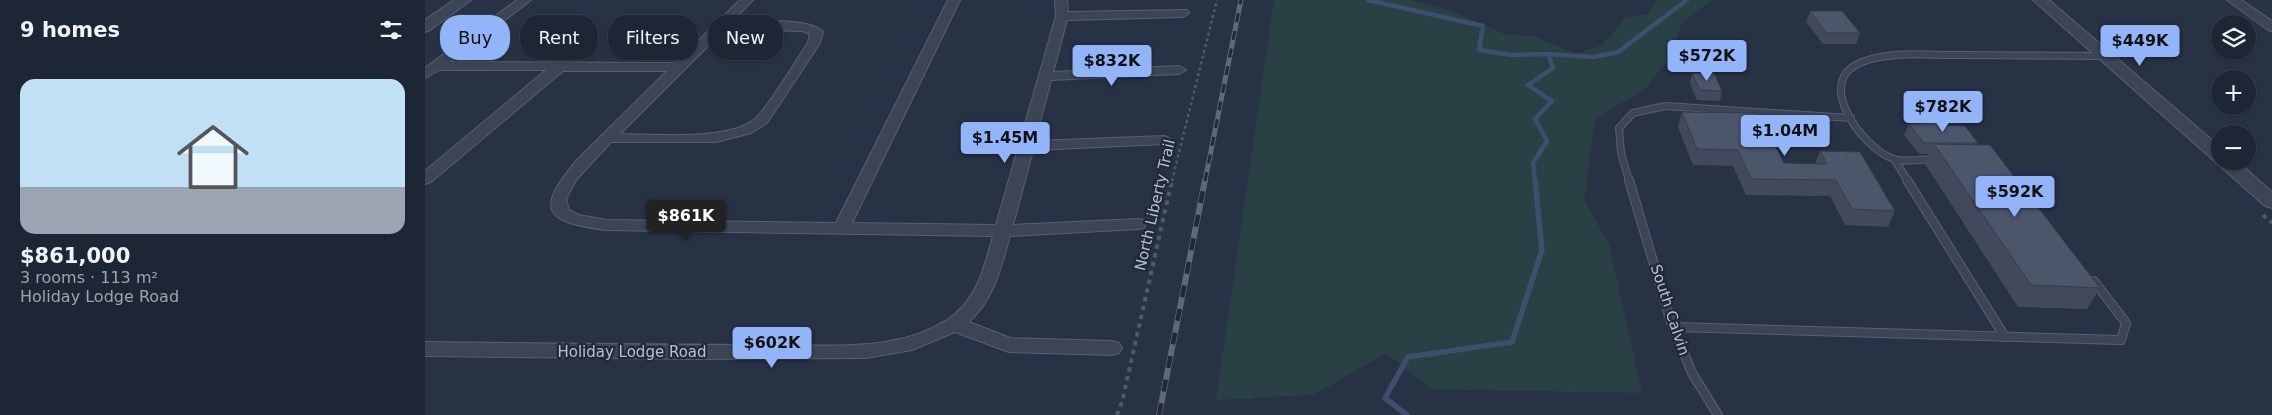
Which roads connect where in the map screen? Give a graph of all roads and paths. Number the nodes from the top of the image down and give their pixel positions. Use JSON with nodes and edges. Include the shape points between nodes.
{"nodes":[{"id":1,"x":464,"y":0,"type":"edge"},
{"id":2,"x":525,"y":0,"type":"edge"},
{"id":3,"x":747,"y":0,"type":"edge"},
{"id":4,"x":954,"y":0,"type":"edge"},
{"id":5,"x":1217,"y":0,"type":"edge"},
{"id":6,"x":2040,"y":0,"type":"edge"},
{"id":7,"x":2233,"y":0,"type":"edge"},
{"id":8,"x":1062,"y":8,"type":"edge"},
{"id":9,"x":1183,"y":13,"type":"dead end"},
{"id":10,"x":733,"y":15,"type":"edge"},
{"id":11,"x":425,"y":26,"type":"edge"},
{"id":12,"x":783,"y":26,"type":"edge"},
{"id":13,"x":2272,"y":27,"type":"edge"},
{"id":14,"x":708,"y":40,"type":"edge"},
{"id":15,"x":2105,"y":56,"type":"junction"},
{"id":16,"x":560,"y":66,"type":"junction"},
{"id":17,"x":679,"y":67,"type":"junction"},
{"id":18,"x":431,"y":70,"type":"edge"},
{"id":19,"x":1179,"y":70,"type":"dead end"},
{"id":20,"x":1045,"y":76,"type":"junction"},
{"id":21,"x":1851,"y":118,"type":"junction"},
{"id":22,"x":609,"y":138,"type":"junction"},
{"id":23,"x":1165,"y":140,"type":"dead end"},
{"id":24,"x":1027,"y":146,"type":"junction"},
{"id":25,"x":2211,"y":149,"type":"edge"},
{"id":26,"x":1894,"y":158,"type":"junction"},
{"id":27,"x":1942,"y":159,"type":"edge"},
{"id":28,"x":2235,"y":170,"type":"edge"},
{"id":29,"x":425,"y":179,"type":"edge"},
{"id":30,"x":2272,"y":202,"type":"edge"},
{"id":31,"x":1138,"y":224,"type":"dead end"},
{"id":32,"x":841,"y":229,"type":"junction"},
{"id":33,"x":1001,"y":230,"type":"junction"},
{"id":34,"x":2090,"y":276,"type":"edge"},
{"id":35,"x":954,"y":324,"type":"junction"},
{"id":36,"x":1673,"y":326,"type":"junction"},
{"id":37,"x":2005,"y":337,"type":"junction"},
{"id":38,"x":1112,"y":348,"type":"dead end"},
{"id":39,"x":425,"y":349,"type":"edge"},
{"id":40,"x":1117,"y":415,"type":"edge"},
{"id":41,"x":1718,"y":415,"type":"edge"}],
"edges":[{"from":1,"to":11,"type":"street"},
{"from":2,"to":18,"type":"street"},
{"from":3,"to":10,"type":"street"},
{"from":4,"to":32,"type":"street"},
{"from":5,"to":40,"type":"path","name":"North Liberty Trail"},
{"from":6,"to":15,"type":"street"},
{"from":7,"to":13,"type":"street"},
{"from":8,"to":9,"type":"street","name":"Holiday Lodge Road"},
{"from":8,"to":20,"type":"street","name":"Holiday Lodge Road"},
{"from":12,"to":22,"type":"street","via":[[803,27],[817,32],[762,120],[740,133],[716,138]]},
{"from":14,"to":17,"type":"street"},
{"from":15,"to":21,"type":"lane","via":[[1915,55],[1864,62],[1849,70],[1842,80],[1841,96]]},
{"from":15,"to":25,"type":"street"},
{"from":16,"to":17,"type":"street"},
{"from":16,"to":18,"type":"street"},
{"from":16,"to":29,"type":"street"},
{"from":17,"to":22,"type":"street"},
{"from":19,"to":20,"type":"street"},
{"from":20,"to":24,"type":"street","name":"Holiday Lodge Road"},
{"from":21,"to":26,"type":"lane","via":[[1873,146]]},
{"from":21,"to":36,"type":"lane","name":"South Calvin","via":[[1665,106],[1633,113],[1619,128],[1621,153]]},
{"from":22,"to":32,"type":"street","via":[[564,184],[558,195],[559,208],[571,219],[606,225]]},
{"from":23,"to":24,"type":"street"},
{"from":24,"to":33,"type":"street","name":"Holiday Lodge Road"},
{"from":26,"to":27,"type":"lane"},
{"from":26,"to":37,"type":"lane"},
{"from":28,"to":30,"type":"street"},
{"from":31,"to":33,"type":"street"},
{"from":32,"to":33,"type":"street"},
{"from":33,"to":35,"type":"street","name":"Holiday Lodge Road","via":[[984,291],[975,305]]},
{"from":34,"to":37,"type":"lane","via":[[2126,323],[2121,340]]},
{"from":35,"to":38,"type":"street","via":[[1009,345]]},
{"from":35,"to":39,"type":"street","name":"Holiday Lodge Road","via":[[927,338],[891,349],[867,351]]},
{"from":36,"to":37,"type":"lane"},
{"from":36,"to":41,"type":"lane","name":"South Calvin","via":[[1692,373]]}]}
